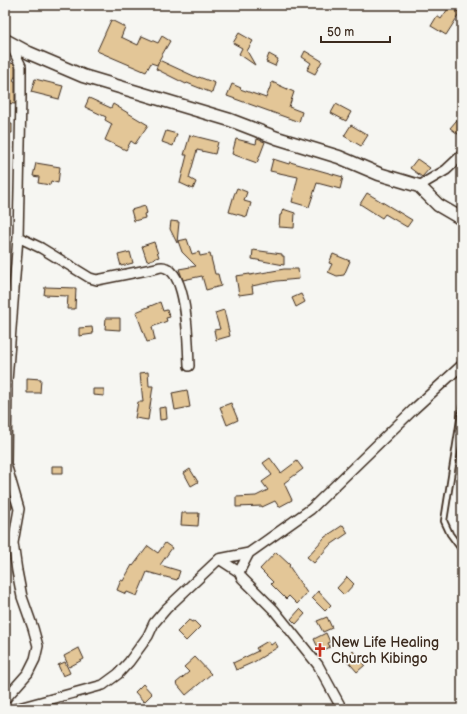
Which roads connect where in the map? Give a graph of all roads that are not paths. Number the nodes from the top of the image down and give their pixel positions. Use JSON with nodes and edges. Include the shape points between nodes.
{"nodes":[{"id":1,"x":7,"y":41,"type":"edge"},
{"id":2,"x":462,"y":155,"type":"edge"},
{"id":3,"x":419,"y":186,"type":"junction"},
{"id":4,"x":462,"y":219,"type":"edge"},
{"id":5,"x":18,"y":237,"type":"junction"},
{"id":6,"x":462,"y":365,"type":"edge"},
{"id":7,"x":189,"y":366,"type":"dead end"},
{"id":8,"x":462,"y":407,"type":"edge"},
{"id":9,"x":461,"y":549,"type":"dead end"},
{"id":10,"x":248,"y":553,"type":"junction"},
{"id":11,"x":219,"y":559,"type":"junction"},
{"id":12,"x":239,"y":572,"type":"junction"},
{"id":13,"x":5,"y":699,"type":"edge"},
{"id":14,"x":15,"y":709,"type":"edge"},
{"id":15,"x":342,"y":709,"type":"edge"}],
"edges":[{"from":1,"to":3,"type":"main road","via":[[29,54],[83,76],[230,120]]},
{"from":1,"to":5,"type":"street","via":[[21,66]]},
{"from":2,"to":3,"type":"street","via":[[446,170]]},
{"from":3,"to":4,"type":"main road","via":[[438,206]]},
{"from":5,"to":7,"type":"street","via":[[97,280],[166,267],[173,272],[182,293],[185,309]]},
{"from":5,"to":13,"type":"street","via":[[7,381],[6,464],[19,509],[13,543],[17,571],[22,597],[38,646],[28,673]]},
{"from":6,"to":10,"type":"street","via":[[310,509]]},
{"from":8,"to":9,"type":"lane","via":[[444,521]]},
{"from":10,"to":11,"type":"street"},
{"from":10,"to":12,"type":"street"},
{"from":11,"to":12,"type":"street"},
{"from":11,"to":14,"type":"street","via":[[166,609],[118,674],[103,685]]},
{"from":12,"to":15,"type":"street","via":[[274,610],[318,665]]}]}
